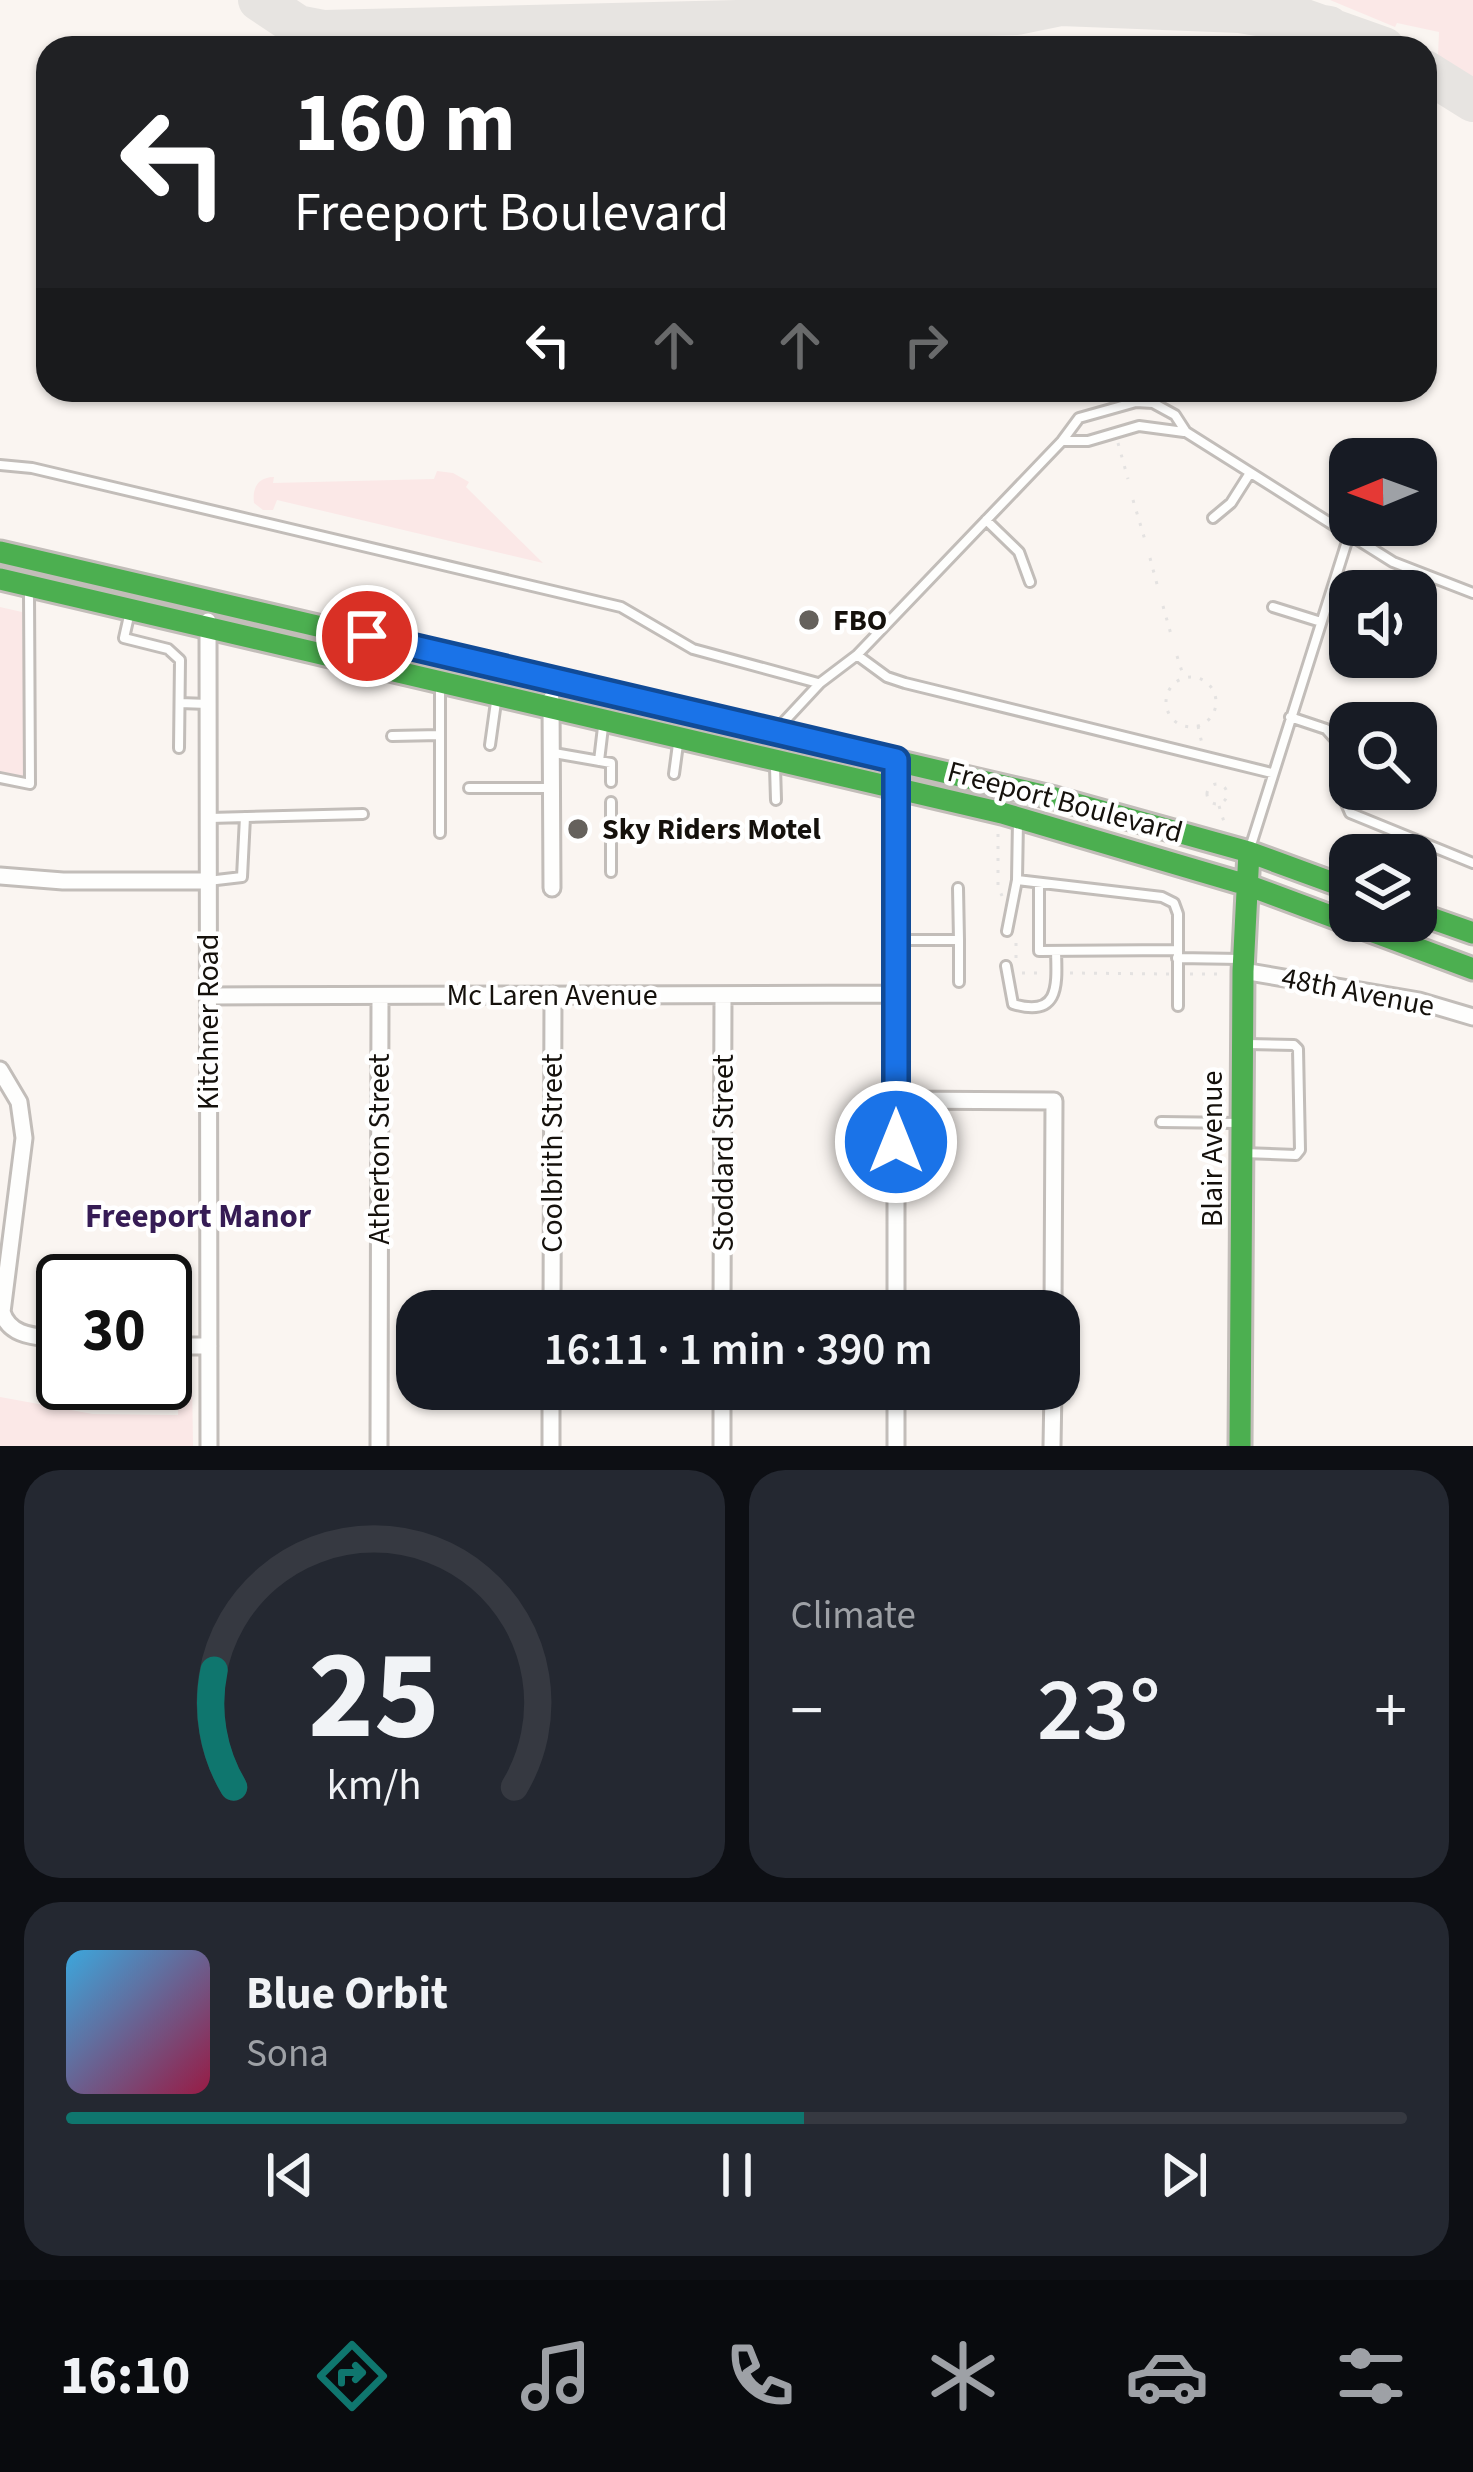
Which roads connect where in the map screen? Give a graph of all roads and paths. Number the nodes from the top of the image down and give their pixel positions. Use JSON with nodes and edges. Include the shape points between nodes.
{"nodes":[{"id":1,"x":1186,"y":432,"type":"junction"},
{"id":2,"x":1062,"y":441,"type":"junction"},
{"id":3,"x":1117,"y":441,"type":"dead end"},
{"id":4,"x":0,"y":464,"type":"edge"},
{"id":5,"x":1250,"y":473,"type":"junction"},
{"id":6,"x":1127,"y":479,"type":"dead end"},
{"id":7,"x":1133,"y":500,"type":"dead end"},
{"id":8,"x":1214,"y":518,"type":"dead end"},
{"id":9,"x":986,"y":520,"type":"junction"},
{"id":10,"x":1329,"y":522,"type":"edge"},
{"id":11,"x":1145,"y":540,"type":"dead end"},
{"id":12,"x":1345,"y":546,"type":"edge"},
{"id":13,"x":1367,"y":546,"type":"edge"},
{"id":14,"x":0,"y":552,"type":"edge"},
{"id":15,"x":1150,"y":558,"type":"dead end"},
{"id":16,"x":0,"y":579,"type":"edge"},
{"id":17,"x":1030,"y":582,"type":"dead end"},
{"id":18,"x":29,"y":586,"type":"junction"},
{"id":19,"x":1158,"y":588,"type":"dead end"},
{"id":20,"x":1473,"y":593,"type":"edge"},
{"id":21,"x":207,"y":599,"type":"junction"},
{"id":22,"x":1163,"y":606,"type":"dead end"},
{"id":23,"x":1273,"y":608,"type":"dead end"},
{"id":24,"x":130,"y":609,"type":"junction"},
{"id":25,"x":1321,"y":622,"type":"junction"},
{"id":26,"x":208,"y":628,"type":"junction"},
{"id":27,"x":1172,"y":638,"type":"dead end"},
{"id":28,"x":446,"y":655,"type":"junction"},
{"id":29,"x":857,"y":655,"type":"junction"},
{"id":30,"x":1177,"y":656,"type":"dead end"},
{"id":31,"x":1184,"y":678,"type":"junction"},
{"id":32,"x":551,"y":680,"type":"junction"},
{"id":33,"x":440,"y":681,"type":"junction"},
{"id":34,"x":820,"y":683,"type":"junction"},
{"id":35,"x":497,"y":694,"type":"junction"},
{"id":36,"x":180,"y":703,"type":"junction"},
{"id":37,"x":208,"y":704,"type":"junction"},
{"id":38,"x":551,"y":707,"type":"junction"},
{"id":39,"x":1290,"y":717,"type":"junction"},
{"id":40,"x":604,"y":719,"type":"junction"},
{"id":41,"x":1198,"y":726,"type":"junction"},
{"id":42,"x":774,"y":732,"type":"junction"},
{"id":43,"x":440,"y":735,"type":"junction"},
{"id":44,"x":392,"y":736,"type":"dead end"},
{"id":45,"x":679,"y":736,"type":"junction"},
{"id":46,"x":490,"y":745,"type":"dead end"},
{"id":47,"x":1202,"y":746,"type":"dead end"},
{"id":48,"x":179,"y":748,"type":"dead end"},
{"id":49,"x":551,"y":752,"type":"junction"},
{"id":50,"x":775,"y":759,"type":"junction"},
{"id":51,"x":896,"y":760,"type":"junction"},
{"id":52,"x":599,"y":761,"type":"junction"},
{"id":53,"x":1271,"y":773,"type":"junction"},
{"id":54,"x":674,"y":774,"type":"dead end"},
{"id":55,"x":0,"y":778,"type":"edge"},
{"id":56,"x":611,"y":782,"type":"dead end"},
{"id":57,"x":896,"y":787,"type":"junction"},
{"id":58,"x":469,"y":788,"type":"dead end"},
{"id":59,"x":552,"y":788,"type":"junction"},
{"id":60,"x":776,"y":800,"type":"dead end"},
{"id":61,"x":611,"y":802,"type":"dead end"},
{"id":62,"x":1219,"y":805,"type":"dead end"},
{"id":63,"x":363,"y":814,"type":"dead end"},
{"id":64,"x":245,"y":817,"type":"junction"},
{"id":65,"x":208,"y":818,"type":"junction"},
{"id":66,"x":1018,"y":818,"type":"junction"},
{"id":67,"x":1225,"y":825,"type":"dead end"},
{"id":68,"x":440,"y":833,"type":"dead end"},
{"id":69,"x":1249,"y":853,"type":"junction"},
{"id":70,"x":1473,"y":863,"type":"edge"},
{"id":71,"x":611,"y":872,"type":"dead end"},
{"id":72,"x":0,"y":876,"type":"edge"},
{"id":73,"x":1017,"y":880,"type":"junction"},
{"id":74,"x":208,"y":881,"type":"junction"},
{"id":75,"x":1329,"y":882,"type":"edge"},
{"id":76,"x":1039,"y":883,"type":"junction"},
{"id":77,"x":1247,"y":886,"type":"junction"},
{"id":78,"x":552,"y":888,"type":"dead end"},
{"id":79,"x":958,"y":888,"type":"dead end"},
{"id":80,"x":1093,"y":889,"type":"junction"},
{"id":81,"x":1119,"y":892,"type":"junction"},
{"id":82,"x":1093,"y":905,"type":"dead end"},
{"id":83,"x":1119,"y":905,"type":"dead end"},
{"id":84,"x":1437,"y":920,"type":"edge"},
{"id":85,"x":1007,"y":931,"type":"dead end"},
{"id":86,"x":1473,"y":933,"type":"edge"},
{"id":87,"x":896,"y":940,"type":"junction"},
{"id":88,"x":959,"y":940,"type":"junction"},
{"id":89,"x":1056,"y":951,"type":"junction"},
{"id":90,"x":1177,"y":954,"type":"junction"},
{"id":91,"x":1243,"y":965,"type":"junction"},
{"id":92,"x":1006,"y":966,"type":"dead end"},
{"id":93,"x":1473,"y":969,"type":"edge"},
{"id":94,"x":959,"y":982,"type":"dead end"},
{"id":95,"x":896,"y":994,"type":"junction"},
{"id":96,"x":553,"y":995,"type":"junction"},
{"id":97,"x":723,"y":995,"type":"junction"},
{"id":98,"x":208,"y":996,"type":"junction"},
{"id":99,"x":380,"y":996,"type":"junction"},
{"id":100,"x":1178,"y":1006,"type":"dead end"},
{"id":101,"x":1473,"y":1017,"type":"edge"},
{"id":102,"x":1242,"y":1044,"type":"junction"},
{"id":103,"x":0,"y":1070,"type":"edge"},
{"id":104,"x":896,"y":1100,"type":"junction"},
{"id":105,"x":1161,"y":1122,"type":"dead end"},
{"id":106,"x":1242,"y":1124,"type":"junction"},
{"id":107,"x":1242,"y":1153,"type":"junction"},
{"id":108,"x":552,"y":1290,"type":"edge"},
{"id":109,"x":722,"y":1290,"type":"edge"},
{"id":110,"x":896,"y":1290,"type":"edge"},
{"id":111,"x":1053,"y":1290,"type":"edge"},
{"id":112,"x":36,"y":1336,"type":"edge"},
{"id":113,"x":192,"y":1346,"type":"edge"},
{"id":114,"x":209,"y":1346,"type":"junction"},
{"id":115,"x":551,"y":1410,"type":"edge"},
{"id":116,"x":722,"y":1410,"type":"edge"},
{"id":117,"x":896,"y":1410,"type":"edge"},
{"id":118,"x":1053,"y":1410,"type":"edge"},
{"id":119,"x":209,"y":1446,"type":"edge"},
{"id":120,"x":379,"y":1446,"type":"edge"},
{"id":121,"x":551,"y":1446,"type":"edge"},
{"id":122,"x":722,"y":1446,"type":"edge"},
{"id":123,"x":896,"y":1446,"type":"edge"},
{"id":124,"x":1052,"y":1446,"type":"edge"},
{"id":125,"x":1240,"y":1446,"type":"edge"}],
"edges":[{"from":1,"to":2,"type":"lane","via":[[1138,426]]},
{"from":1,"to":2,"type":"lane","via":[[1175,415],[1136,402],[1079,418]]},
{"from":1,"to":5,"type":"lane"},
{"from":2,"to":9,"type":"lane"},
{"from":3,"to":6,"type":"path"},
{"from":4,"to":34,"type":"lane","via":[[621,607],[693,649]]},
{"from":5,"to":8,"type":"lane"},
{"from":5,"to":10,"type":"lane"},
{"from":7,"to":11,"type":"path"},
{"from":9,"to":17,"type":"lane","via":[[1019,552]]},
{"from":9,"to":29,"type":"lane"},
{"from":12,"to":25,"type":"lane"},
{"from":13,"to":20,"type":"lane"},
{"from":14,"to":21,"type":"main road","name":"Freeport Boulevard"},
{"from":15,"to":19,"type":"path"},
{"from":16,"to":18,"type":"main road","name":"Freeport Boulevard"},
{"from":18,"to":24,"type":"main road","name":"Freeport Boulevard"},
{"from":18,"to":55,"type":"lane","via":[[30,784]]},
{"from":21,"to":26,"type":"street","name":"Kitchner Road"},
{"from":21,"to":28,"type":"main road","name":"Freeport Boulevard"},
{"from":22,"to":27,"type":"path"},
{"from":23,"to":25,"type":"lane"},
{"from":24,"to":26,"type":"main road","name":"Freeport Boulevard"},
{"from":24,"to":36,"type":"lane","via":[[124,638],[180,660]]},
{"from":25,"to":39,"type":"lane"},
{"from":26,"to":33,"type":"main road","name":"Freeport Boulevard"},
{"from":26,"to":37,"type":"street","name":"Kitchner Road"},
{"from":28,"to":32,"type":"main road","name":"Freeport Boulevard"},
{"from":28,"to":33,"type":"lane"},
{"from":29,"to":34,"type":"lane"},
{"from":29,"to":53,"type":"lane","via":[[905,683]]},
{"from":30,"to":31,"type":"path"},
{"from":31,"to":41,"type":"path","via":[[1204,681],[1214,693],[1214,710]]},
{"from":31,"to":41,"type":"path","via":[[1168,690],[1166,706],[1174,721]]},
{"from":32,"to":38,"type":"street"},
{"from":32,"to":42,"type":"main road","name":"Freeport Boulevard"},
{"from":33,"to":35,"type":"main road","name":"Freeport Boulevard"},
{"from":33,"to":43,"type":"lane"},
{"from":34,"to":42,"type":"lane"},
{"from":35,"to":38,"type":"main road","name":"Freeport Boulevard"},
{"from":35,"to":46,"type":"lane"},
{"from":36,"to":37,"type":"lane"},
{"from":36,"to":48,"type":"lane"},
{"from":37,"to":65,"type":"street","name":"Kitchner Road"},
{"from":38,"to":40,"type":"main road","name":"Freeport Boulevard"},
{"from":38,"to":49,"type":"street"},
{"from":39,"to":53,"type":"lane"},
{"from":39,"to":70,"type":"lane","via":[[1327,729],[1343,748],[1350,813]]},
{"from":40,"to":45,"type":"main road","name":"Freeport Boulevard"},
{"from":40,"to":52,"type":"lane"},
{"from":41,"to":47,"type":"path"},
{"from":42,"to":51,"type":"main road","name":"Freeport Boulevard"},
{"from":43,"to":44,"type":"lane"},
{"from":43,"to":68,"type":"lane"},
{"from":45,"to":50,"type":"main road","name":"Freeport Boulevard"},
{"from":45,"to":54,"type":"lane"},
{"from":49,"to":52,"type":"lane"},
{"from":49,"to":59,"type":"street"},
{"from":50,"to":57,"type":"main road","name":"Freeport Boulevard"},
{"from":50,"to":60,"type":"lane"},
{"from":51,"to":57,"type":"street"},
{"from":51,"to":69,"type":"main road","name":"Freeport Boulevard"},
{"from":52,"to":56,"type":"lane","via":[[611,763]]},
{"from":53,"to":69,"type":"lane"},
{"from":57,"to":66,"type":"main road","name":"Freeport Boulevard"},
{"from":57,"to":87,"type":"street"},
{"from":58,"to":59,"type":"lane"},
{"from":59,"to":78,"type":"street"},
{"from":61,"to":71,"type":"lane"},
{"from":62,"to":67,"type":"path"},
{"from":63,"to":64,"type":"lane"},
{"from":64,"to":65,"type":"lane"},
{"from":64,"to":74,"type":"lane","via":[[242,877]]},
{"from":65,"to":74,"type":"street","name":"Kitchner Road"},
{"from":66,"to":73,"type":"lane"},
{"from":66,"to":77,"type":"main road","name":"Freeport Boulevard"},
{"from":69,"to":75,"type":"main road","name":"Freeport Boulevard"},
{"from":69,"to":77,"type":"main road","name":"Blair Avenue"},
{"from":72,"to":74,"type":"street"},
{"from":73,"to":76,"type":"lane"},
{"from":73,"to":85,"type":"lane"},
{"from":74,"to":98,"type":"street","name":"Kitchner Road"},
{"from":76,"to":80,"type":"lane"},
{"from":76,"to":89,"type":"lane","via":[[1039,951]]},
{"from":77,"to":91,"type":"main road","name":"Blair Avenue"},
{"from":77,"to":93,"type":"main road","name":"Freeport Boulevard"},
{"from":79,"to":88,"type":"lane"},
{"from":80,"to":81,"type":"lane"},
{"from":80,"to":82,"type":"lane"},
{"from":81,"to":83,"type":"lane"},
{"from":81,"to":90,"type":"lane","via":[[1174,903]]},
{"from":84,"to":86,"type":"main road"},
{"from":87,"to":88,"type":"lane"},
{"from":87,"to":95,"type":"street"},
{"from":88,"to":94,"type":"lane"},
{"from":89,"to":90,"type":"lane","via":[[1139,945]]},
{"from":89,"to":92,"type":"lane","via":[[1056,991],[1046,1004],[1012,1004]]},
{"from":90,"to":91,"type":"lane"},
{"from":90,"to":100,"type":"lane"},
{"from":91,"to":101,"type":"street","name":"48th Avenue"},
{"from":91,"to":102,"type":"main road","name":"Blair Avenue"},
{"from":95,"to":97,"type":"street","name":"Mc Laren Avenue"},
{"from":95,"to":104,"type":"street"},
{"from":96,"to":97,"type":"street","name":"Mc Laren Avenue"},
{"from":96,"to":99,"type":"street","name":"Mc Laren Avenue"},
{"from":96,"to":108,"type":"street","name":"Coolbrith Street"},
{"from":97,"to":109,"type":"street","name":"Stoddard Street"},
{"from":98,"to":99,"type":"street","name":"Mc Laren Avenue"},
{"from":98,"to":114,"type":"street","name":"Kitchner Road"},
{"from":99,"to":120,"type":"street","name":"Atherton Street"},
{"from":102,"to":106,"type":"main road","name":"Blair Avenue"},
{"from":102,"to":107,"type":"lane","via":[[1298,1049],[1300,1150]]},
{"from":103,"to":112,"type":"street","via":[[19,1102],[24,1138],[2,1312],[15,1332]]},
{"from":104,"to":110,"type":"street"},
{"from":104,"to":111,"type":"street","via":[[1054,1101]]},
{"from":105,"to":106,"type":"lane"},
{"from":106,"to":107,"type":"main road","name":"Blair Avenue"},
{"from":107,"to":125,"type":"main road","name":"Blair Avenue"},
{"from":113,"to":114,"type":"street"},
{"from":114,"to":119,"type":"street","name":"Kitchner Road"},
{"from":115,"to":121,"type":"street"},
{"from":116,"to":122,"type":"street"},
{"from":117,"to":123,"type":"street"},
{"from":118,"to":124,"type":"street"}]}
